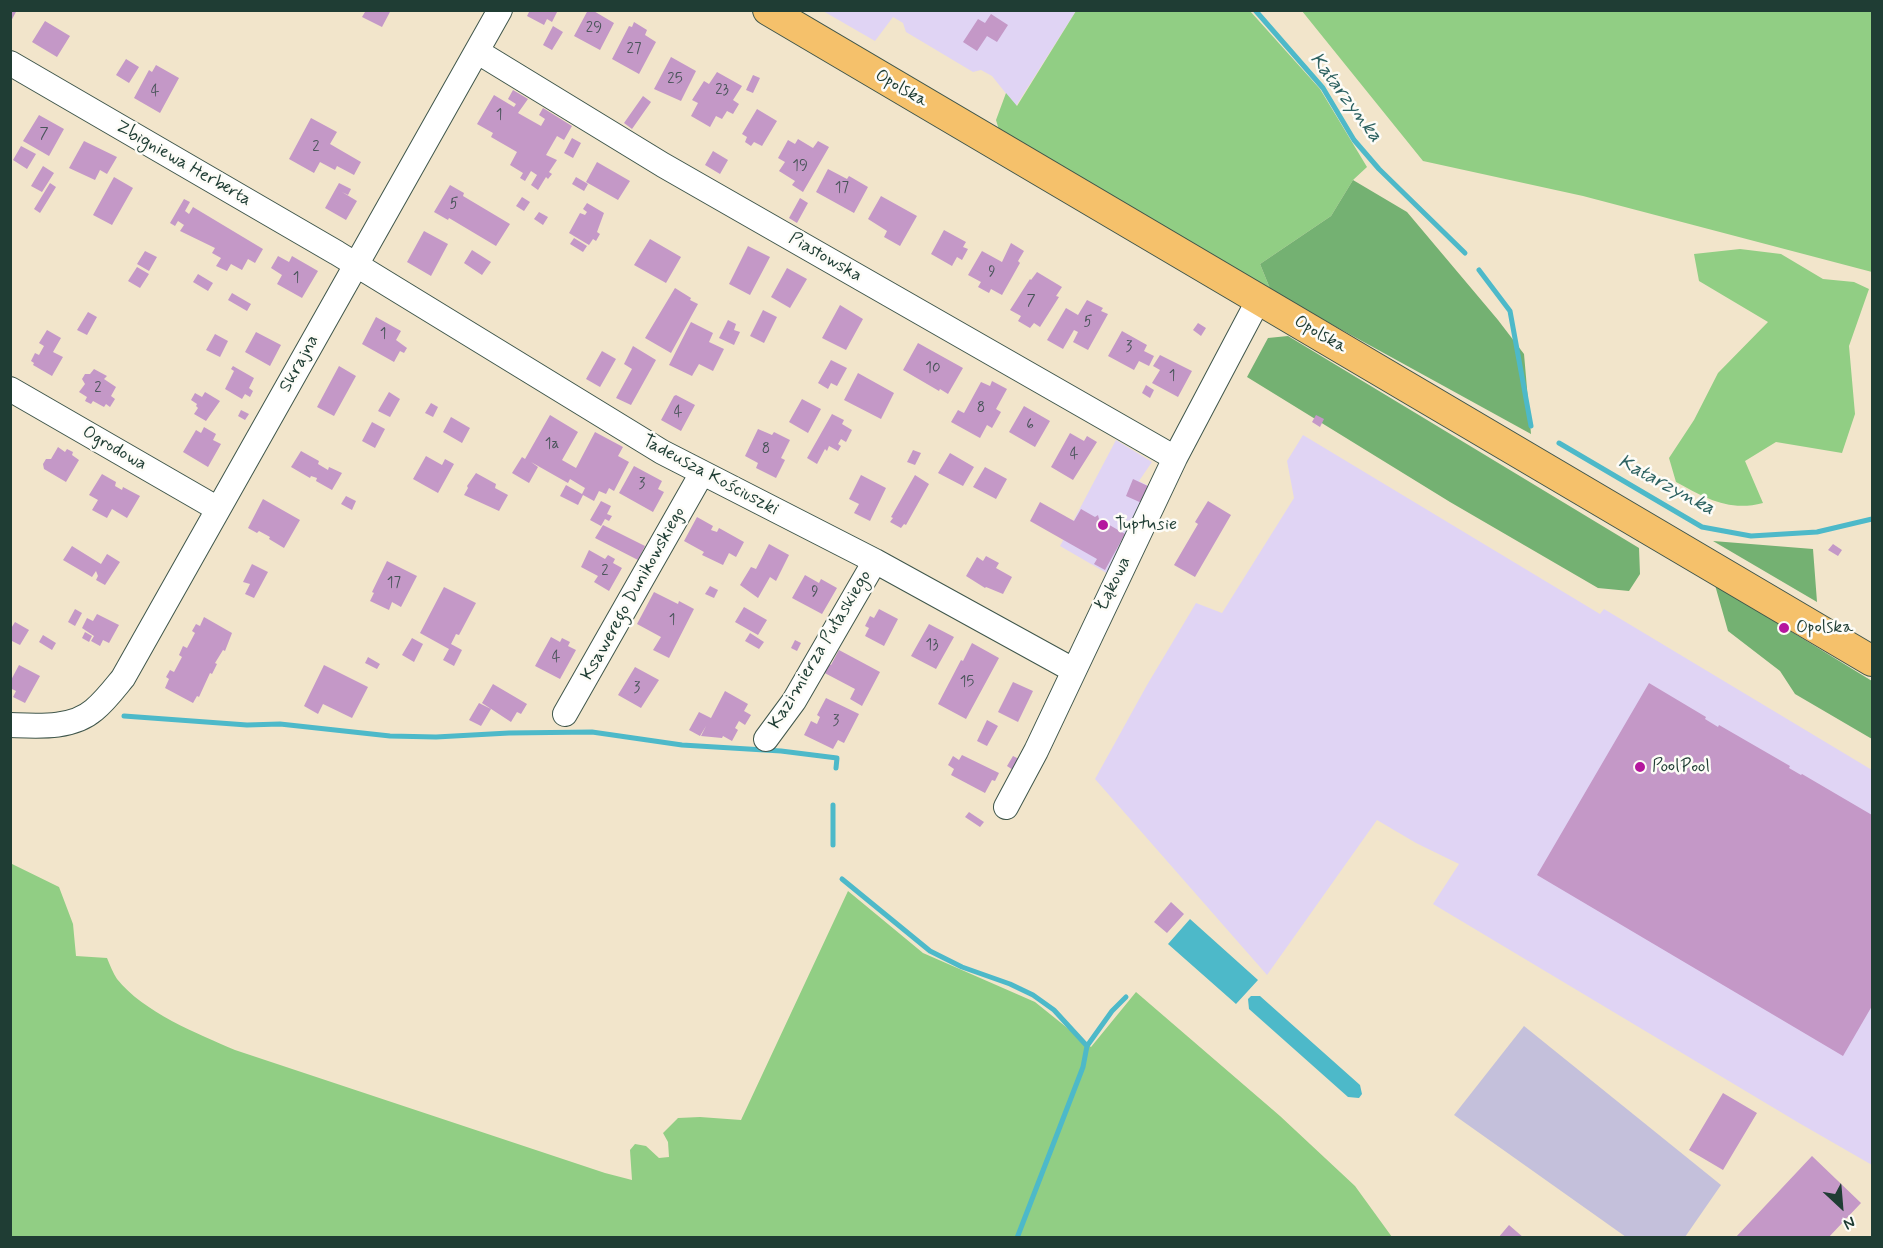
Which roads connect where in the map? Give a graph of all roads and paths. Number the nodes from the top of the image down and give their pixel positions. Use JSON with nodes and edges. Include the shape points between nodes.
{"nodes":[{"id":1,"x":500,"y":10,"type":"edge"},
{"id":2,"x":768,"y":10,"type":"edge"},
{"id":3,"x":478,"y":52,"type":"junction"},
{"id":4,"x":10,"y":63,"type":"edge"},
{"id":5,"x":356,"y":265,"type":"junction"},
{"id":6,"x":1259,"y":299,"type":"junction"},
{"id":7,"x":10,"y":389,"type":"edge"},
{"id":8,"x":1174,"y":458,"type":"junction"},
{"id":9,"x":702,"y":473,"type":"junction"},
{"id":10,"x":218,"y":509,"type":"junction"},
{"id":11,"x":874,"y":561,"type":"junction"},
{"id":12,"x":1872,"y":661,"type":"edge"},
{"id":13,"x":1073,"y":670,"type":"junction"},
{"id":14,"x":566,"y":714,"type":"dead end"},
{"id":15,"x":10,"y":725,"type":"edge"},
{"id":16,"x":766,"y":739,"type":"dead end"},
{"id":17,"x":1006,"y":807,"type":"dead end"}],
"edges":[{"from":1,"to":3,"type":"street","name":"Skrajna"},
{"from":2,"to":6,"type":"main road","name":"Opolska"},
{"from":3,"to":5,"type":"street","name":"Skrajna"},
{"from":3,"to":8,"type":"street","name":"Piastowska","via":[[663,165]]},
{"from":4,"to":5,"type":"street","name":"Zbigniewa Herberta"},
{"from":5,"to":9,"type":"street","name":"Tadeusza Kościuszki"},
{"from":5,"to":10,"type":"street","name":"Skrajna"},
{"from":6,"to":8,"type":"street","name":"Łąkowa"},
{"from":6,"to":12,"type":"main road","name":"Opolska"},
{"from":7,"to":10,"type":"street","name":"Ogrodowa"},
{"from":8,"to":13,"type":"street","name":"Łąkowa"},
{"from":9,"to":11,"type":"street","name":"Tadeusza Kościuszki"},
{"from":9,"to":14,"type":"street","name":"Ksawerego Dunikowskiego"},
{"from":10,"to":15,"type":"street","name":"Skrajna","via":[[123,678],[93,711],[71,723]]},
{"from":11,"to":13,"type":"street","name":"Tadeusza Kościuszki"},
{"from":11,"to":16,"type":"street","name":"Kazimierza Pułaskiego","via":[[794,701]]},
{"from":13,"to":17,"type":"street","name":"Łąkowa"}]}
